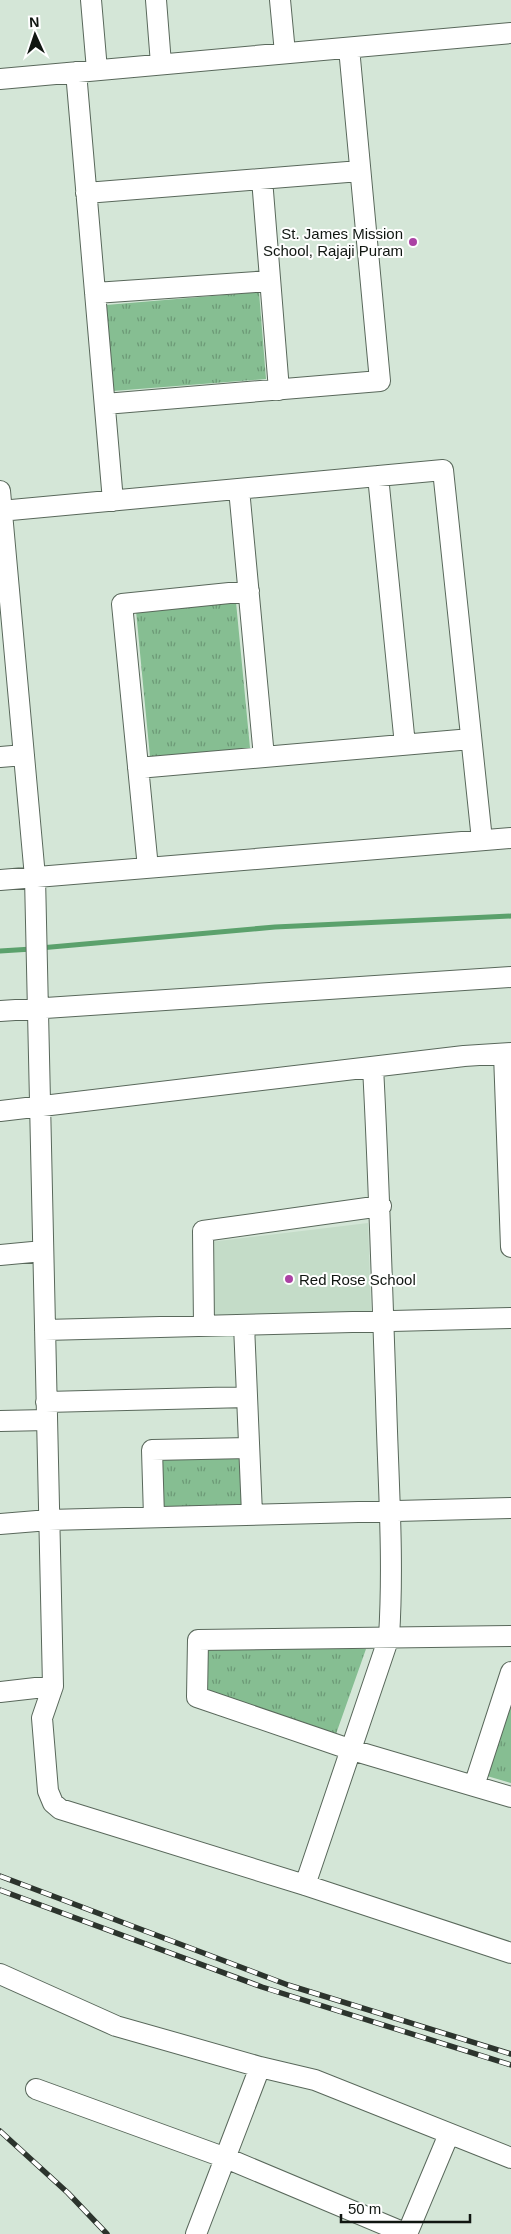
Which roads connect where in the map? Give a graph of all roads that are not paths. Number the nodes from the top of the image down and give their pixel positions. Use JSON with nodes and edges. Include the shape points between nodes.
{"nodes":[{"id":1,"x":91,"y":0,"type":"edge"},
{"id":2,"x":156,"y":0,"type":"edge"},
{"id":3,"x":280,"y":0,"type":"edge"},
{"id":4,"x":511,"y":33,"type":"edge"},
{"id":5,"x":349,"y":48,"type":"junction"},
{"id":6,"x":285,"y":53,"type":"junction"},
{"id":7,"x":161,"y":64,"type":"junction"},
{"id":8,"x":97,"y":70,"type":"junction"},
{"id":9,"x":76,"y":72,"type":"junction"},
{"id":10,"x":0,"y":79,"type":"edge"},
{"id":11,"x":360,"y":171,"type":"junction"},
{"id":12,"x":262,"y":179,"type":"junction"},
{"id":13,"x":86,"y":193,"type":"junction"},
{"id":14,"x":270,"y":281,"type":"junction"},
{"id":15,"x":95,"y":293,"type":"junction"},
{"id":16,"x":279,"y":390,"type":"junction"},
{"id":17,"x":105,"y":404,"type":"junction"},
{"id":18,"x":378,"y":476,"type":"junction"},
{"id":19,"x":239,"y":489,"type":"junction"},
{"id":20,"x":0,"y":491,"type":"edge"},
{"id":21,"x":113,"y":501,"type":"junction"},
{"id":22,"x":1,"y":511,"type":"edge"},
{"id":23,"x":249,"y":591,"type":"junction"},
{"id":24,"x":471,"y":739,"type":"junction"},
{"id":25,"x":405,"y":744,"type":"junction"},
{"id":26,"x":24,"y":755,"type":"junction"},
{"id":27,"x":0,"y":757,"type":"edge"},
{"id":28,"x":264,"y":757,"type":"junction"},
{"id":29,"x":138,"y":768,"type":"junction"},
{"id":30,"x":511,"y":838,"type":"edge"},
{"id":31,"x":482,"y":840,"type":"junction"},
{"id":32,"x":148,"y":868,"type":"junction"},
{"id":33,"x":35,"y":877,"type":"junction"},
{"id":34,"x":0,"y":880,"type":"edge"},
{"id":35,"x":511,"y":977,"type":"edge"},
{"id":36,"x":38,"y":1008,"type":"junction"},
{"id":37,"x":0,"y":1011,"type":"edge"},
{"id":38,"x":507,"y":1054,"type":"edge"},
{"id":39,"x":374,"y":1067,"type":"junction"},
{"id":40,"x":40,"y":1107,"type":"junction"},
{"id":41,"x":0,"y":1112,"type":"edge"},
{"id":42,"x":510,"y":1190,"type":"edge"},
{"id":43,"x":380,"y":1206,"type":"junction"},
{"id":44,"x":511,"y":1247,"type":"edge"},
{"id":45,"x":43,"y":1251,"type":"junction"},
{"id":46,"x":0,"y":1255,"type":"edge"},
{"id":47,"x":511,"y":1318,"type":"edge"},
{"id":48,"x":383,"y":1321,"type":"junction"},
{"id":49,"x":244,"y":1325,"type":"junction"},
{"id":50,"x":204,"y":1326,"type":"junction"},
{"id":51,"x":45,"y":1330,"type":"junction"},
{"id":52,"x":247,"y":1397,"type":"junction"},
{"id":53,"x":47,"y":1411,"type":"junction"},
{"id":54,"x":0,"y":1421,"type":"edge"},
{"id":55,"x":249,"y":1448,"type":"junction"},
{"id":56,"x":511,"y":1508,"type":"edge"},
{"id":57,"x":390,"y":1511,"type":"junction"},
{"id":58,"x":252,"y":1514,"type":"junction"},
{"id":59,"x":154,"y":1517,"type":"junction"},
{"id":60,"x":49,"y":1520,"type":"junction"},
{"id":61,"x":0,"y":1524,"type":"edge"},
{"id":62,"x":511,"y":1636,"type":"edge"},
{"id":63,"x":389,"y":1637,"type":"junction"},
{"id":64,"x":511,"y":1672,"type":"edge"},
{"id":65,"x":53,"y":1686,"type":"junction"},
{"id":66,"x":0,"y":1692,"type":"edge"},
{"id":67,"x":352,"y":1750,"type":"junction"},
{"id":68,"x":474,"y":1786,"type":"junction"},
{"id":69,"x":511,"y":1797,"type":"edge"},
{"id":70,"x":305,"y":1886,"type":"junction"},
{"id":71,"x":511,"y":1953,"type":"edge"},
{"id":72,"x":0,"y":1974,"type":"edge"},
{"id":73,"x":260,"y":2068,"type":"junction"},
{"id":74,"x":36,"y":2089,"type":"dead end"},
{"id":75,"x":449,"y":2134,"type":"junction"},
{"id":76,"x":226,"y":2158,"type":"junction"},
{"id":77,"x":511,"y":2158,"type":"edge"},
{"id":78,"x":196,"y":2234,"type":"edge"},
{"id":79,"x":407,"y":2234,"type":"edge"}],
"edges":[{"from":1,"to":8,"type":"street"},
{"from":2,"to":7,"type":"street"},
{"from":3,"to":6,"type":"street"},
{"from":4,"to":5,"type":"street"},
{"from":5,"to":6,"type":"street"},
{"from":5,"to":11,"type":"street"},
{"from":6,"to":7,"type":"street"},
{"from":7,"to":8,"type":"street"},
{"from":8,"to":9,"type":"street"},
{"from":9,"to":10,"type":"street"},
{"from":9,"to":13,"type":"street"},
{"from":11,"to":12,"type":"street"},
{"from":11,"to":16,"type":"street","via":[[380,381]]},
{"from":12,"to":13,"type":"street"},
{"from":12,"to":14,"type":"street"},
{"from":13,"to":15,"type":"street"},
{"from":14,"to":15,"type":"street"},
{"from":14,"to":16,"type":"street"},
{"from":15,"to":17,"type":"street"},
{"from":16,"to":17,"type":"street"},
{"from":17,"to":21,"type":"street"},
{"from":18,"to":19,"type":"street"},
{"from":18,"to":24,"type":"street","via":[[443,470]]},
{"from":18,"to":25,"type":"street"},
{"from":19,"to":21,"type":"street"},
{"from":19,"to":23,"type":"street"},
{"from":20,"to":22,"type":"street"},
{"from":21,"to":22,"type":"street"},
{"from":22,"to":26,"type":"street"},
{"from":23,"to":28,"type":"street"},
{"from":23,"to":29,"type":"street","via":[[122,604]]},
{"from":24,"to":25,"type":"street"},
{"from":24,"to":31,"type":"street"},
{"from":25,"to":28,"type":"street"},
{"from":26,"to":27,"type":"street"},
{"from":26,"to":33,"type":"street"},
{"from":28,"to":29,"type":"street"},
{"from":29,"to":32,"type":"street"},
{"from":30,"to":31,"type":"street"},
{"from":31,"to":32,"type":"street"},
{"from":32,"to":33,"type":"street"},
{"from":33,"to":34,"type":"street"},
{"from":33,"to":36,"type":"street"},
{"from":35,"to":36,"type":"street"},
{"from":36,"to":37,"type":"street"},
{"from":36,"to":40,"type":"street"},
{"from":38,"to":39,"type":"street"},
{"from":38,"to":42,"type":"street"},
{"from":39,"to":40,"type":"street"},
{"from":39,"to":43,"type":"street"},
{"from":40,"to":41,"type":"street"},
{"from":40,"to":45,"type":"street"},
{"from":42,"to":44,"type":"street"},
{"from":43,"to":48,"type":"street"},
{"from":43,"to":50,"type":"street","via":[[203,1231]]},
{"from":45,"to":46,"type":"street"},
{"from":45,"to":51,"type":"street"},
{"from":47,"to":48,"type":"street"},
{"from":48,"to":49,"type":"street"},
{"from":48,"to":57,"type":"street"},
{"from":49,"to":50,"type":"street"},
{"from":49,"to":52,"type":"street"},
{"from":50,"to":51,"type":"street"},
{"from":51,"to":53,"type":"street"},
{"from":52,"to":53,"type":"street"},
{"from":52,"to":55,"type":"street"},
{"from":53,"to":54,"type":"street"},
{"from":53,"to":60,"type":"street"},
{"from":55,"to":58,"type":"street"},
{"from":55,"to":59,"type":"street","via":[[152,1450]]},
{"from":56,"to":57,"type":"street"},
{"from":57,"to":58,"type":"street"},
{"from":57,"to":63,"type":"street"},
{"from":58,"to":59,"type":"street"},
{"from":59,"to":60,"type":"street"},
{"from":60,"to":61,"type":"street"},
{"from":60,"to":65,"type":"street"},
{"from":62,"to":63,"type":"street"},
{"from":63,"to":67,"type":"street"},
{"from":63,"to":67,"type":"street","via":[[198,1640],[197,1697]]},
{"from":64,"to":68,"type":"street"},
{"from":65,"to":66,"type":"street"},
{"from":65,"to":70,"type":"street","via":[[42,1718],[48,1791],[60,1809]]},
{"from":67,"to":68,"type":"street"},
{"from":67,"to":70,"type":"street"},
{"from":68,"to":69,"type":"street"},
{"from":70,"to":71,"type":"street"},
{"from":72,"to":73,"type":"street","via":[[116,2026]]},
{"from":73,"to":75,"type":"street","via":[[315,2080]]},
{"from":73,"to":76,"type":"street"},
{"from":74,"to":76,"type":"street"},
{"from":75,"to":77,"type":"street"},
{"from":75,"to":79,"type":"street"},
{"from":76,"to":78,"type":"street"},
{"from":76,"to":79,"type":"street"}]}
